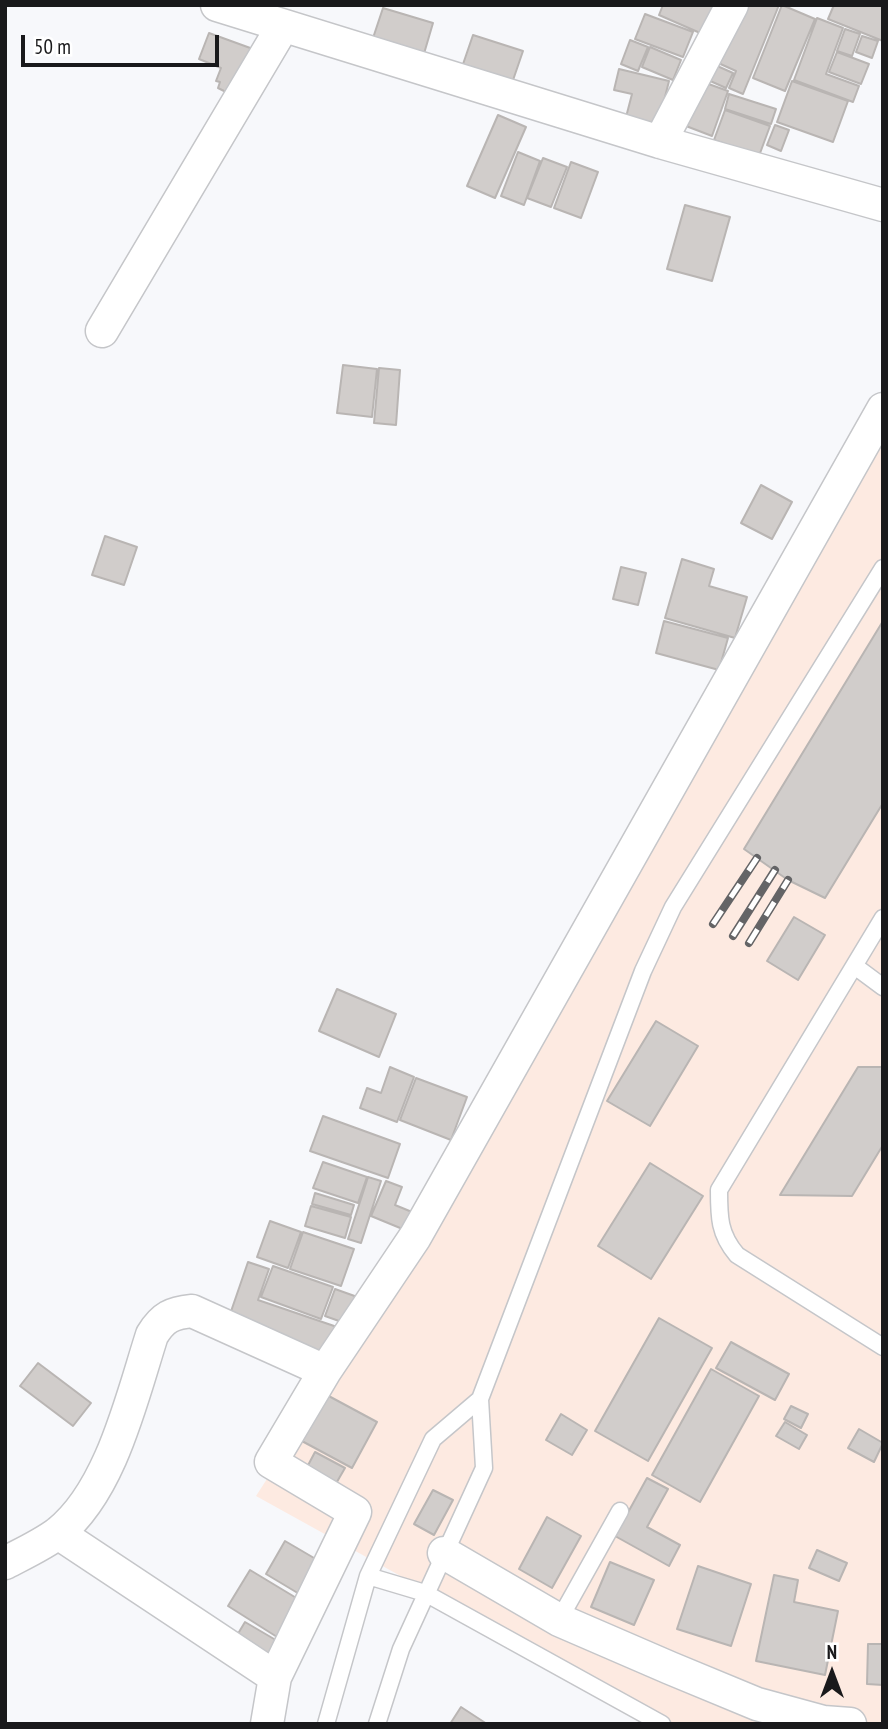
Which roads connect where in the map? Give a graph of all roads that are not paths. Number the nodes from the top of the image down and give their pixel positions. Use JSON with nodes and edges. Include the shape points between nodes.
{"nodes":[{"id":1,"x":217,"y":5,"type":"edge"},
{"id":2,"x":732,"y":5,"type":"edge"},
{"id":3,"x":283,"y":26,"type":"junction"},
{"id":4,"x":660,"y":142,"type":"junction"},
{"id":5,"x":883,"y":205,"type":"edge"},
{"id":6,"x":102,"y":331,"type":"dead end"},
{"id":7,"x":883,"y":409,"type":"edge"},
{"id":8,"x":883,"y":568,"type":"edge"},
{"id":9,"x":883,"y":918,"type":"edge"},
{"id":10,"x":856,"y":967,"type":"junction"},
{"id":11,"x":883,"y":988,"type":"edge"},
{"id":12,"x":883,"y":1347,"type":"edge"},
{"id":13,"x":325,"y":1371,"type":"junction"},
{"id":14,"x":480,"y":1399,"type":"junction"},
{"id":15,"x":620,"y":1511,"type":"dead end"},
{"id":16,"x":58,"y":1533,"type":"junction"},
{"id":17,"x":444,"y":1553,"type":"junction"},
{"id":18,"x":5,"y":1563,"type":"edge"},
{"id":19,"x":368,"y":1576,"type":"junction"},
{"id":20,"x":425,"y":1593,"type":"junction"},
{"id":21,"x":559,"y":1620,"type":"junction"},
{"id":22,"x":275,"y":1677,"type":"junction"},
{"id":23,"x":267,"y":1724,"type":"edge"},
{"id":24,"x":326,"y":1724,"type":"edge"},
{"id":25,"x":377,"y":1724,"type":"edge"},
{"id":26,"x":662,"y":1724,"type":"edge"},
{"id":27,"x":850,"y":1724,"type":"edge"}],
"edges":[{"from":1,"to":3,"type":"street"},
{"from":2,"to":4,"type":"street"},
{"from":3,"to":4,"type":"street"},
{"from":3,"to":6,"type":"street"},
{"from":4,"to":5,"type":"street"},
{"from":7,"to":13,"type":"street","via":[[415,1237]]},
{"from":8,"to":14,"type":"lane","via":[[673,907],[615,1040]]},
{"from":9,"to":10,"type":"lane"},
{"from":10,"to":11,"type":"lane"},
{"from":10,"to":12,"type":"lane","via":[[719,1190],[719,1219],[722,1235],[737,1255]]},
{"from":13,"to":16,"type":"street","via":[[192,1311],[160,1321],[110,1463]]},
{"from":13,"to":22,"type":"street","via":[[271,1462],[355,1512]]},
{"from":14,"to":17,"type":"lane","via":[[484,1468]]},
{"from":14,"to":19,"type":"lane","via":[[433,1439]]},
{"from":15,"to":21,"type":"lane"},
{"from":16,"to":18,"type":"street"},
{"from":16,"to":22,"type":"street"},
{"from":17,"to":20,"type":"lane"},
{"from":17,"to":21,"type":"street"},
{"from":19,"to":20,"type":"lane"},
{"from":19,"to":24,"type":"lane"},
{"from":20,"to":25,"type":"lane"},
{"from":20,"to":26,"type":"lane"},
{"from":21,"to":27,"type":"street","via":[[757,1704],[823,1722]]},
{"from":22,"to":23,"type":"street"}]}
